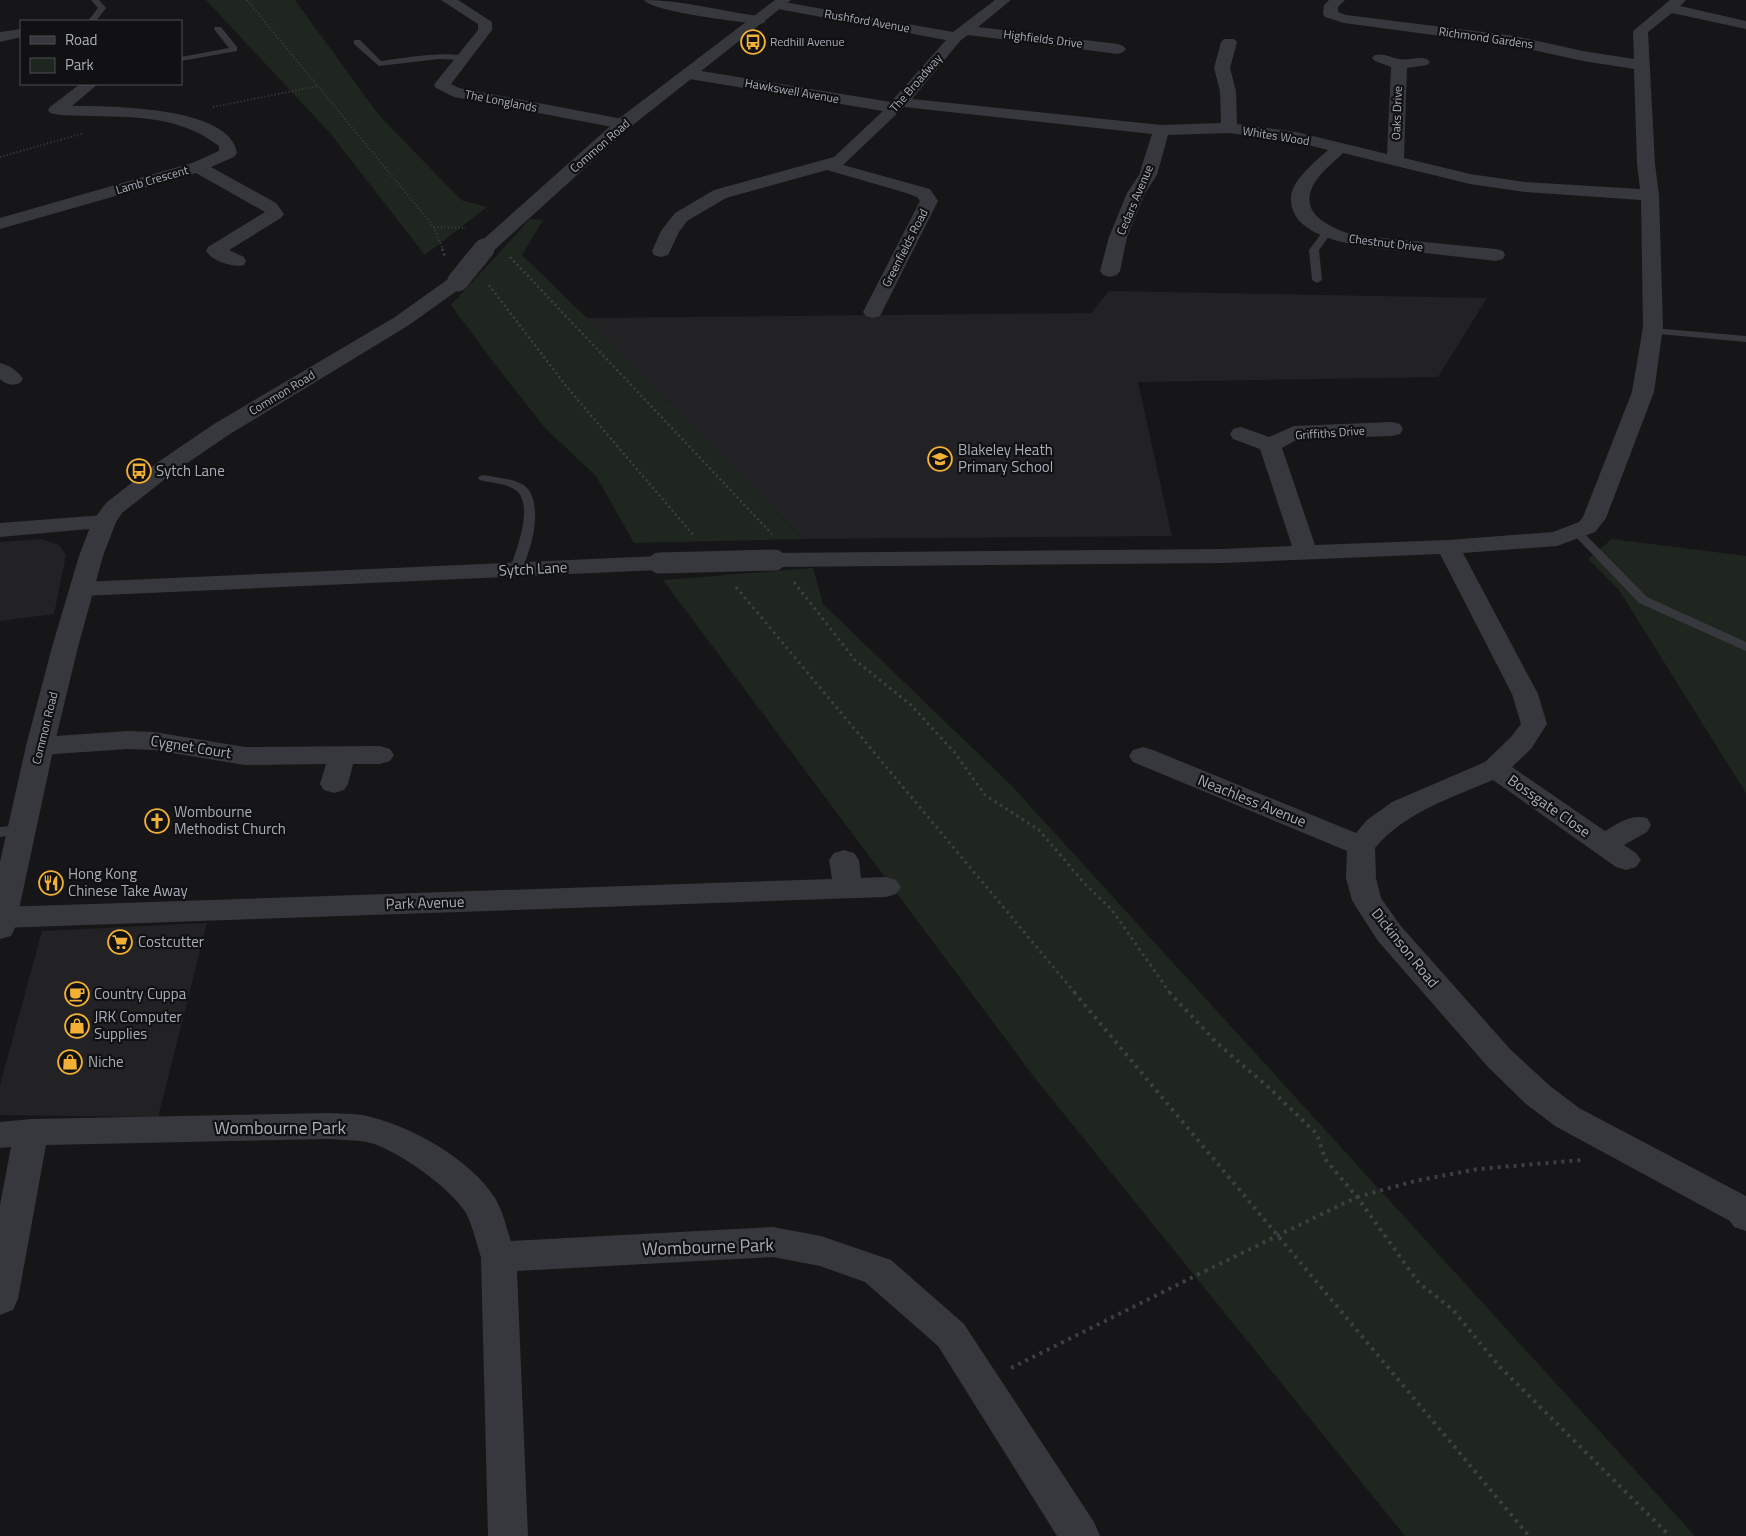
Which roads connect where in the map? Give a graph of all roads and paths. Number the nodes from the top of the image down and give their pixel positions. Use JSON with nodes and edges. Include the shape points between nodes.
{"nodes":[{"id":1,"x":96,"y":0,"type":"edge"},
{"id":2,"x":247,"y":0,"type":"edge"},
{"id":3,"x":448,"y":0,"type":"edge"},
{"id":4,"x":651,"y":0,"type":"edge"},
{"id":5,"x":1004,"y":0,"type":"edge"},
{"id":6,"x":1338,"y":0,"type":"edge"},
{"id":7,"x":781,"y":2,"type":"edge"},
{"id":8,"x":1674,"y":4,"type":"edge"},
{"id":9,"x":93,"y":20,"type":"edge"},
{"id":10,"x":759,"y":20,"type":"junction"},
{"id":11,"x":1746,"y":25,"type":"edge"},
{"id":12,"x":218,"y":29,"type":"dead end"},
{"id":13,"x":20,"y":33,"type":"edge"},
{"id":14,"x":961,"y":33,"type":"junction"},
{"id":15,"x":0,"y":37,"type":"edge"},
{"id":16,"x":357,"y":42,"type":"dead end"},
{"id":17,"x":1222,"y":47,"type":"dead end"},
{"id":18,"x":1119,"y":48,"type":"dead end"},
{"id":19,"x":464,"y":58,"type":"junction"},
{"id":20,"x":1380,"y":58,"type":"dead end"},
{"id":21,"x":182,"y":59,"type":"edge"},
{"id":22,"x":1422,"y":62,"type":"dead end"},
{"id":23,"x":1399,"y":64,"type":"junction"},
{"id":24,"x":1641,"y":65,"type":"junction"},
{"id":25,"x":689,"y":74,"type":"junction"},
{"id":26,"x":89,"y":85,"type":"edge"},
{"id":27,"x":318,"y":86,"type":"junction"},
{"id":28,"x":897,"y":105,"type":"junction"},
{"id":29,"x":166,"y":116,"type":"junction"},
{"id":30,"x":623,"y":124,"type":"junction"},
{"id":31,"x":1229,"y":128,"type":"junction"},
{"id":32,"x":1161,"y":130,"type":"junction"},
{"id":33,"x":84,"y":133,"type":"dead end"},
{"id":34,"x":1339,"y":148,"type":"junction"},
{"id":35,"x":0,"y":156,"type":"edge"},
{"id":36,"x":1395,"y":161,"type":"junction"},
{"id":37,"x":828,"y":164,"type":"junction"},
{"id":38,"x":198,"y":167,"type":"junction"},
{"id":39,"x":1650,"y":195,"type":"junction"},
{"id":40,"x":0,"y":224,"type":"edge"},
{"id":41,"x":434,"y":227,"type":"junction"},
{"id":42,"x":468,"y":228,"type":"dead end"},
{"id":43,"x":1327,"y":232,"type":"junction"},
{"id":44,"x":505,"y":251,"type":"dead end"},
{"id":45,"x":1494,"y":255,"type":"dead end"},
{"id":46,"x":679,"y":258,"type":"dead end"},
{"id":47,"x":450,"y":259,"type":"dead end"},
{"id":48,"x":237,"y":261,"type":"dead end"},
{"id":49,"x":1110,"y":271,"type":"dead end"},
{"id":50,"x":483,"y":277,"type":"dead end"},
{"id":51,"x":1317,"y":280,"type":"dead end"},
{"id":52,"x":873,"y":312,"type":"dead end"},
{"id":53,"x":1652,"y":330,"type":"junction"},
{"id":54,"x":1746,"y":339,"type":"edge"},
{"id":55,"x":1392,"y":430,"type":"dead end"},
{"id":56,"x":1241,"y":434,"type":"dead end"},
{"id":57,"x":1270,"y":445,"type":"junction"},
{"id":58,"x":484,"y":478,"type":"dead end"},
{"id":59,"x":104,"y":522,"type":"junction"},
{"id":60,"x":0,"y":530,"type":"edge"},
{"id":61,"x":1576,"y":531,"type":"junction"},
{"id":62,"x":695,"y":538,"type":"dead end"},
{"id":63,"x":1448,"y":547,"type":"junction"},
{"id":64,"x":1306,"y":553,"type":"junction"},
{"id":65,"x":775,"y":560,"type":"junction"},
{"id":66,"x":516,"y":569,"type":"junction"},
{"id":67,"x":734,"y":584,"type":"dead end"},
{"id":68,"x":82,"y":589,"type":"junction"},
{"id":69,"x":1746,"y":647,"type":"edge"},
{"id":70,"x":40,"y":746,"type":"junction"},
{"id":71,"x":380,"y":754,"type":"dead end"},
{"id":72,"x":342,"y":755,"type":"junction"},
{"id":73,"x":1143,"y":756,"type":"dead end"},
{"id":74,"x":1494,"y":768,"type":"junction"},
{"id":75,"x":334,"y":784,"type":"dead end"},
{"id":76,"x":1638,"y":825,"type":"dead end"},
{"id":77,"x":11,"y":831,"type":"edge"},
{"id":78,"x":1604,"y":844,"type":"junction"},
{"id":79,"x":1361,"y":846,"type":"junction"},
{"id":80,"x":1626,"y":860,"type":"dead end"},
{"id":81,"x":886,"y":887,"type":"dead end"},
{"id":82,"x":1,"y":923,"type":"edge"},
{"id":83,"x":15,"y":1134,"type":"edge"},
{"id":84,"x":1640,"y":1156,"type":"junction"},
{"id":85,"x":1357,"y":1198,"type":"junction"},
{"id":86,"x":1745,"y":1213,"type":"edge"},
{"id":87,"x":499,"y":1257,"type":"junction"},
{"id":88,"x":0,"y":1299,"type":"edge"},
{"id":89,"x":982,"y":1383,"type":"junction"},
{"id":90,"x":508,"y":1536,"type":"edge"},
{"id":91,"x":1080,"y":1536,"type":"edge"},
{"id":92,"x":1529,"y":1536,"type":"edge"},
{"id":93,"x":1670,"y":1536,"type":"edge"}],
"edges":[{"from":1,"to":9,"type":"lane","via":[[102,8]]},
{"from":2,"to":27,"type":"path"},
{"from":3,"to":19,"type":"street","name":"The Longlands","via":[[485,22],[486,30]]},
{"from":4,"to":10,"type":"street","via":[[705,13]]},
{"from":5,"to":14,"type":"street","name":"The Broadway"},
{"from":6,"to":24,"type":"street","name":"Richmond Gardens","via":[[1322,14],[1515,42]]},
{"from":7,"to":10,"type":"street","name":"Common Road"},
{"from":7,"to":14,"type":"street","name":"Rushford Avenue"},
{"from":8,"to":11,"type":"street"},
{"from":8,"to":24,"type":"street","name":"Sytch Lane","via":[[1640,32]]},
{"from":10,"to":25,"type":"street","name":"Common Road"},
{"from":12,"to":21,"type":"lane","via":[[234,49]]},
{"from":13,"to":15,"type":"street"},
{"from":14,"to":18,"type":"street","name":"Highfields Drive"},
{"from":14,"to":28,"type":"street","name":"The Broadway"},
{"from":16,"to":19,"type":"lane","via":[[378,64]]},
{"from":17,"to":31,"type":"street"},
{"from":19,"to":30,"type":"street","name":"The Longlands","via":[[442,85],[454,92]]},
{"from":20,"to":23,"type":"street","name":"Oaks Drive"},
{"from":22,"to":23,"type":"street","name":"Oaks Drive"},
{"from":23,"to":36,"type":"street","name":"Oaks Drive"},
{"from":24,"to":39,"type":"street","name":"Sytch Lane"},
{"from":25,"to":28,"type":"street","name":"Hawkswell Avenue"},
{"from":25,"to":30,"type":"street","name":"Common Road"},
{"from":26,"to":29,"type":"street","name":"Lamb Crescent","via":[[56,110]]},
{"from":27,"to":29,"type":"path"},
{"from":27,"to":41,"type":"path"},
{"from":28,"to":32,"type":"street","name":"Whites Wood"},
{"from":28,"to":37,"type":"street","name":"The Broadway","via":[[840,161]]},
{"from":29,"to":38,"type":"street","name":"Lamb Crescent","via":[[202,127],[227,144],[228,153]]},
{"from":30,"to":59,"type":"street","name":"Common Road","bridge":true,"via":[[485,248],[458,281],[402,321],[174,461],[114,508]]},
{"from":31,"to":32,"type":"street","name":"Whites Wood"},
{"from":31,"to":34,"type":"street","name":"Whites Wood","via":[[1296,137]]},
{"from":32,"to":49,"type":"street","name":"Cedars Avenue","via":[[1148,175],[1136,194],[1118,237]]},
{"from":33,"to":35,"type":"path"},
{"from":34,"to":36,"type":"street","name":"Whites Wood"},
{"from":34,"to":43,"type":"street","name":"Chestnut Drive","via":[[1308,179],[1300,197],[1304,213]]},
{"from":36,"to":39,"type":"street","name":"Whites Wood","via":[[1525,187]]},
{"from":37,"to":46,"type":"street","name":"The Broadway","via":[[720,194],[681,217],[653,252]]},
{"from":37,"to":52,"type":"street","name":"Greenfields Road","via":[[909,188],[924,194],[929,201]]},
{"from":38,"to":40,"type":"street","name":"Lamb Crescent"},
{"from":38,"to":48,"type":"street","via":[[270,207],[274,214],[215,252]]},
{"from":39,"to":53,"type":"street","name":"Sytch Lane"},
{"from":41,"to":42,"type":"path"},
{"from":41,"to":47,"type":"path","via":[[444,256]]},
{"from":43,"to":45,"type":"street","name":"Chestnut Drive","via":[[1351,240]]},
{"from":43,"to":51,"type":"lane","via":[[1314,250]]},
{"from":44,"to":65,"type":"path","via":[[773,534]]},
{"from":50,"to":62,"type":"path","via":[[566,386]]},
{"from":53,"to":54,"type":"lane"},
{"from":53,"to":61,"type":"street","name":"Sytch Lane","via":[[1643,392],[1594,518],[1587,527]]},
{"from":55,"to":57,"type":"street","name":"Griffiths Drive","via":[[1294,433]]},
{"from":56,"to":57,"type":"street"},
{"from":57,"to":64,"type":"street"},
{"from":58,"to":66,"type":"lane","via":[[519,488],[528,499],[531,514]]},
{"from":59,"to":60,"type":"street"},
{"from":59,"to":68,"type":"street","name":"Common Road"},
{"from":61,"to":63,"type":"street","name":"Sytch Lane","via":[[1557,539]]},
{"from":61,"to":69,"type":"lane","via":[[1643,600]]},
{"from":63,"to":64,"type":"street","name":"Sytch Lane"},
{"from":63,"to":74,"type":"street","via":[[1525,694],[1534,724],[1521,743]]},
{"from":64,"to":65,"type":"street","name":"Sytch Lane"},
{"from":65,"to":66,"type":"street","name":"Sytch Lane","bridge":true},
{"from":65,"to":85,"type":"path","via":[[814,604],[855,660],[911,705],[955,753],[985,795],[1039,830],[1112,910],[1163,986],[1218,1044],[1317,1134],[1325,1159]]},
{"from":66,"to":68,"type":"street","name":"Sytch Lane"},
{"from":67,"to":92,"type":"path"},
{"from":68,"to":70,"type":"street","name":"Common Road"},
{"from":70,"to":72,"type":"street","name":"Cygnet Court","via":[[154,740],[246,756]]},
{"from":70,"to":77,"type":"street","name":"Common Road"},
{"from":71,"to":72,"type":"street","name":"Cygnet Court"},
{"from":72,"to":75,"type":"street"},
{"from":73,"to":79,"type":"street","name":"Neachless Avenue"},
{"from":74,"to":78,"type":"street","name":"Bossgate Close"},
{"from":74,"to":79,"type":"street","via":[[1402,809],[1377,827]]},
{"from":76,"to":78,"type":"street","name":"Bossgate Close"},
{"from":77,"to":82,"type":"street","name":"Common Road"},
{"from":78,"to":80,"type":"street","name":"Bossgate Close"},
{"from":79,"to":84,"type":"street","name":"Dickinson Road","via":[[1361,878],[1366,900],[1374,913],[1499,1058],[1567,1117]]},
{"from":81,"to":82,"type":"street","name":"Park Avenue","via":[[846,874]]},
{"from":83,"to":87,"type":"street","name":"Wombourne Park","via":[[278,1126],[369,1129],[397,1139],[464,1185],[482,1208]]},
{"from":83,"to":88,"type":"street"},
{"from":84,"to":85,"type":"path","via":[[1478,1169],[1415,1181]]},
{"from":84,"to":86,"type":"street","name":"Dickinson Road"},
{"from":85,"to":89,"type":"path","bridge":true},
{"from":85,"to":93,"type":"path","via":[[1418,1283],[1453,1310],[1499,1366]]},
{"from":87,"to":89,"type":"street","name":"Wombourne Park","via":[[773,1242],[821,1252],[878,1271],[950,1335]]},
{"from":87,"to":90,"type":"street","name":"Wombourne Park"},
{"from":89,"to":91,"type":"street","name":"Wombourne Park"}]}
